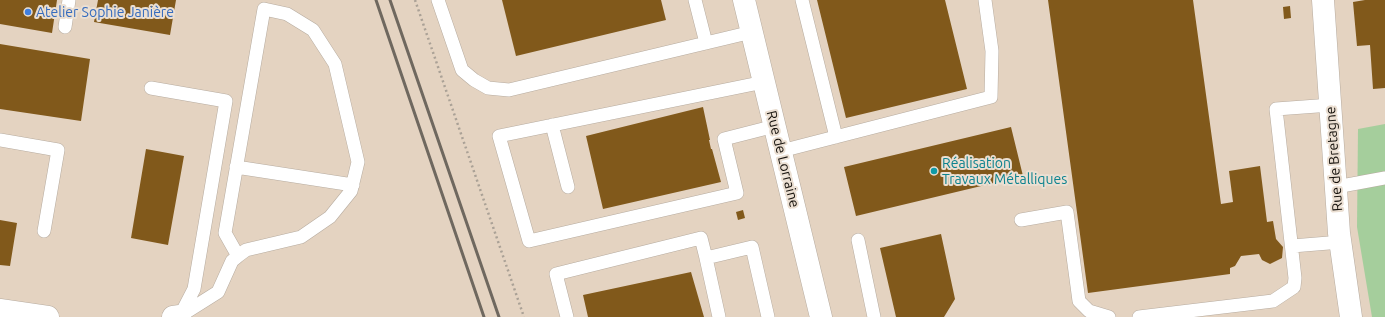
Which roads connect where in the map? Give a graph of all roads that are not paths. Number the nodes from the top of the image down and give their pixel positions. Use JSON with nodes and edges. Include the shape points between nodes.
{"nodes":[{"id":1,"x":69,"y":0,"type":"edge"},
{"id":2,"x":438,"y":0,"type":"edge"},
{"id":3,"x":695,"y":0,"type":"edge"},
{"id":4,"x":744,"y":0,"type":"edge"},
{"id":5,"x":802,"y":0,"type":"edge"},
{"id":6,"x":985,"y":0,"type":"edge"},
{"id":7,"x":1323,"y":0,"type":"edge"},
{"id":8,"x":64,"y":27,"type":"dead end"},
{"id":9,"x":752,"y":32,"type":"junction"},
{"id":10,"x":706,"y":43,"type":"junction"},
{"id":11,"x":764,"y":82,"type":"junction"},
{"id":12,"x":151,"y":88,"type":"dead end"},
{"id":13,"x":1330,"y":105,"type":"junction"},
{"id":14,"x":552,"y":125,"type":"junction"},
{"id":15,"x":775,"y":126,"type":"junction"},
{"id":16,"x":836,"y":136,"type":"junction"},
{"id":17,"x":0,"y":140,"type":"edge"},
{"id":18,"x":781,"y":151,"type":"junction"},
{"id":19,"x":236,"y":167,"type":"junction"},
{"id":20,"x":1385,"y":178,"type":"edge"},
{"id":21,"x":352,"y":186,"type":"junction"},
{"id":22,"x":568,"y":187,"type":"dead end"},
{"id":23,"x":1336,"y":187,"type":"junction"},
{"id":24,"x":1021,"y":220,"type":"dead end"},
{"id":25,"x":44,"y":231,"type":"dead end"},
{"id":26,"x":858,"y":240,"type":"dead end"},
{"id":27,"x":1341,"y":242,"type":"junction"},
{"id":28,"x":1292,"y":246,"type":"junction"},
{"id":29,"x":238,"y":256,"type":"junction"},
{"id":30,"x":706,"y":258,"type":"junction"},
{"id":31,"x":0,"y":310,"type":"edge"},
{"id":32,"x":176,"y":316,"type":"edge"},
{"id":33,"x":48,"y":317,"type":"edge"},
{"id":34,"x":567,"y":317,"type":"edge"},
{"id":35,"x":719,"y":317,"type":"edge"},
{"id":36,"x":768,"y":317,"type":"edge"},
{"id":37,"x":821,"y":317,"type":"edge"},
{"id":38,"x":874,"y":317,"type":"edge"},
{"id":39,"x":1109,"y":317,"type":"edge"},
{"id":40,"x":1139,"y":317,"type":"edge"},
{"id":41,"x":1351,"y":317,"type":"edge"}],
"edges":[{"from":1,"to":8,"type":"lane"},
{"from":2,"to":10,"type":"lane","via":[[462,70],[488,88],[509,90]]},
{"from":3,"to":10,"type":"lane"},
{"from":4,"to":9,"type":"street","name":"Rue de Lorraine"},
{"from":5,"to":16,"type":"lane"},
{"from":6,"to":16,"type":"lane","via":[[992,51],[990,97]]},
{"from":7,"to":13,"type":"street","name":"Rue de Bretagne"},
{"from":9,"to":10,"type":"lane"},
{"from":9,"to":11,"type":"street","name":"Rue de Lorraine"},
{"from":11,"to":14,"type":"lane"},
{"from":11,"to":15,"type":"street","name":"Rue de Lorraine"},
{"from":12,"to":32,"type":"lane","via":[[226,101],[194,288]]},
{"from":13,"to":23,"type":"street","name":"Rue de Bretagne"},
{"from":13,"to":28,"type":"lane","via":[[1276,109]]},
{"from":14,"to":15,"type":"lane","via":[[499,136],[530,241],[737,193],[724,139]]},
{"from":14,"to":22,"type":"lane"},
{"from":15,"to":18,"type":"street","name":"Rue de Lorraine"},
{"from":16,"to":18,"type":"lane"},
{"from":17,"to":25,"type":"lane","via":[[58,150]]},
{"from":18,"to":37,"type":"street","name":"Rue de Lorraine"},
{"from":19,"to":21,"type":"lane"},
{"from":19,"to":21,"type":"lane","via":[[264,9],[287,14],[313,30],[335,64],[358,162]]},
{"from":19,"to":29,"type":"lane","via":[[225,233]]},
{"from":20,"to":23,"type":"lane"},
{"from":21,"to":29,"type":"lane","via":[[351,191],[330,217],[301,237],[246,250]]},
{"from":23,"to":27,"type":"street","name":"Rue de Bretagne"},
{"from":24,"to":39,"type":"lane","via":[[1067,212],[1079,301],[1090,311]]},
{"from":26,"to":38,"type":"lane"},
{"from":27,"to":28,"type":"lane"},
{"from":27,"to":41,"type":"street","name":"Rue de Bretagne"},
{"from":28,"to":40,"type":"lane","via":[[1294,287],[1273,301]]},
{"from":29,"to":32,"type":"lane","via":[[232,261],[218,292]]},
{"from":30,"to":34,"type":"lane","via":[[701,238],[556,274]]},
{"from":30,"to":35,"type":"lane"},
{"from":30,"to":36,"type":"lane","via":[[752,247]]},
{"from":31,"to":33,"type":"street"}]}
